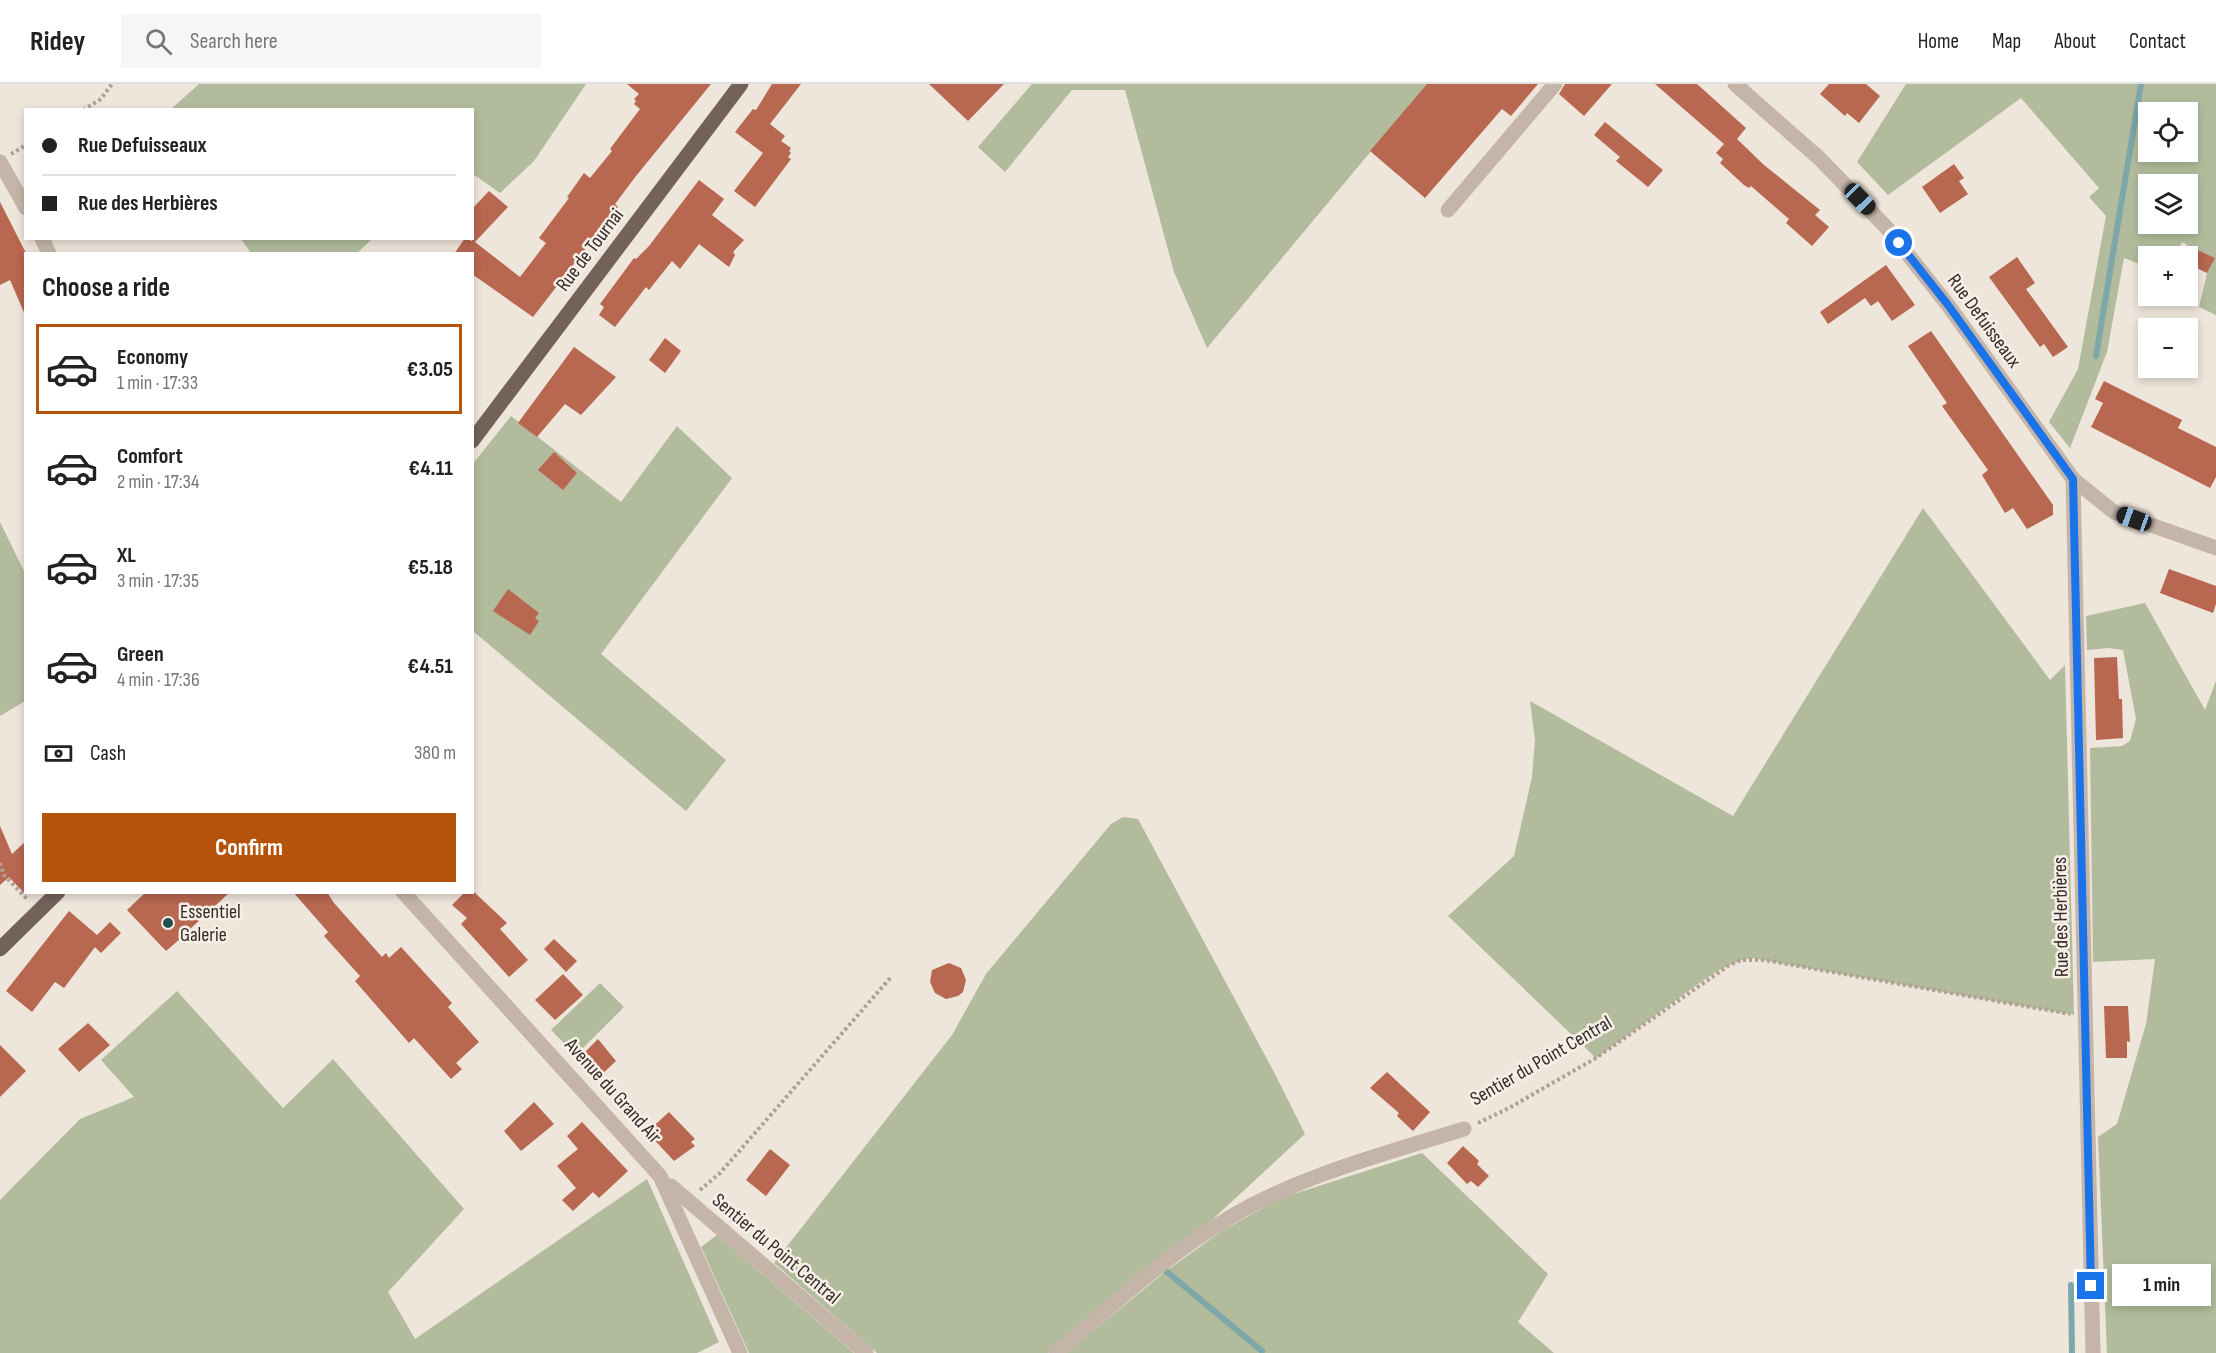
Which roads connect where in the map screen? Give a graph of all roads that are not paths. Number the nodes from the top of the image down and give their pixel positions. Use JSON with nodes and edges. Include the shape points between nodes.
{"nodes":[{"id":1,"x":741,"y":84,"type":"edge"},
{"id":2,"x":1555,"y":84,"type":"edge"},
{"id":3,"x":1735,"y":84,"type":"edge"},
{"id":4,"x":0,"y":162,"type":"edge"},
{"id":5,"x":24,"y":204,"type":"edge"},
{"id":6,"x":1448,"y":210,"type":"dead end"},
{"id":7,"x":474,"y":438,"type":"edge"},
{"id":8,"x":2073,"y":479,"type":"junction"},
{"id":9,"x":2216,"y":548,"type":"edge"},
{"id":10,"x":56,"y":894,"type":"edge"},
{"id":11,"x":405,"y":894,"type":"edge"},
{"id":12,"x":0,"y":949,"type":"edge"},
{"id":13,"x":1464,"y":1129,"type":"road end"},
{"id":14,"x":660,"y":1176,"type":"junction"},
{"id":15,"x":740,"y":1353,"type":"edge"},
{"id":16,"x":866,"y":1353,"type":"edge"},
{"id":17,"x":1056,"y":1353,"type":"edge"},
{"id":18,"x":2093,"y":1353,"type":"edge"}],
"edges":[{"from":1,"to":7,"type":"main road","name":"Rue de Tournai"},
{"from":2,"to":6,"type":"street"},
{"from":3,"to":8,"type":"street","name":"Rue Defuisseaux","via":[[1819,158],[1886,227],[1948,305]]},
{"from":4,"to":5,"type":"street"},
{"from":8,"to":9,"type":"street","name":"Rue Defuisseaux","via":[[2114,512]]},
{"from":8,"to":18,"type":"street","name":"Rue des Herbières"},
{"from":10,"to":12,"type":"main road"},
{"from":11,"to":14,"type":"street","name":"Avenue du Grand Air"},
{"from":13,"to":17,"type":"street","name":"Sentier du Point Central","via":[[1304,1182],[1236,1214],[1161,1265]]},
{"from":14,"to":15,"type":"street","name":"Avenue du Grand Air"},
{"from":14,"to":16,"type":"street","name":"Sentier du Point Central"}]}
